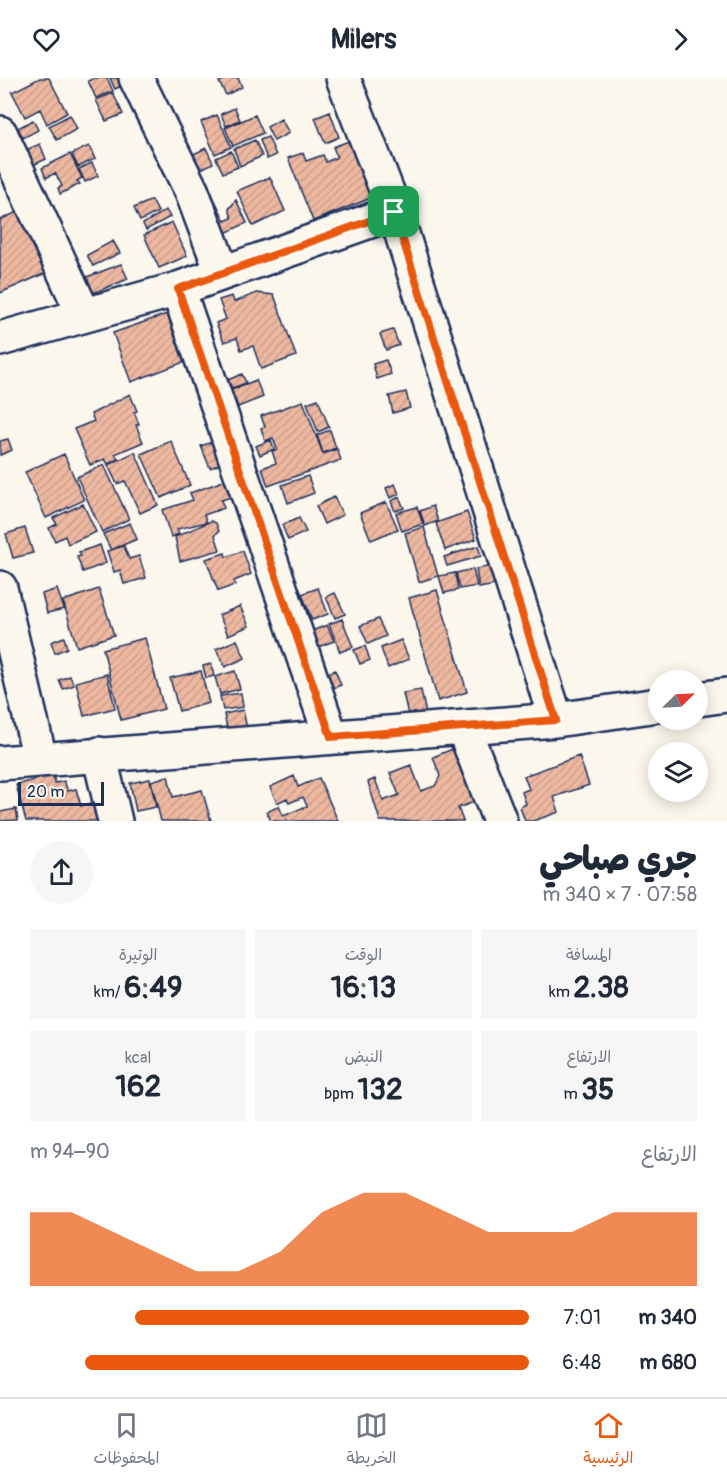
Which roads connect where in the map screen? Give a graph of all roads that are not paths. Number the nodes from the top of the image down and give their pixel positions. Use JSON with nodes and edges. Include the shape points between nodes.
{"nodes":[{"id":1,"x":136,"y":78,"type":"edge"},
{"id":2,"x":343,"y":78,"type":"edge"},
{"id":3,"x":0,"y":133,"type":"edge"},
{"id":4,"x":394,"y":212,"type":"junction"},
{"id":5,"x":222,"y":272,"type":"junction"},
{"id":6,"x":178,"y":289,"type":"junction"},
{"id":7,"x":84,"y":315,"type":"junction"},
{"id":8,"x":0,"y":339,"type":"edge"},
{"id":9,"x":0,"y":588,"type":"edge"},
{"id":10,"x":727,"y":695,"type":"edge"},
{"id":11,"x":708,"y":698,"type":"edge"},
{"id":12,"x":648,"y":706,"type":"edge"},
{"id":13,"x":556,"y":720,"type":"junction"},
{"id":14,"x":463,"y":727,"type":"junction"},
{"id":15,"x":331,"y":737,"type":"junction"},
{"id":16,"x":99,"y":754,"type":"junction"},
{"id":17,"x":40,"y":759,"type":"junction"},
{"id":18,"x":0,"y":763,"type":"edge"},
{"id":19,"x":114,"y":821,"type":"edge"},
{"id":20,"x":500,"y":821,"type":"edge"}],
"edges":[{"from":1,"to":5,"type":"street","via":[[192,192]]},
{"from":2,"to":4,"type":"street"},
{"from":3,"to":7,"type":"street"},
{"from":4,"to":5,"type":"street"},
{"from":4,"to":13,"type":"street"},
{"from":5,"to":6,"type":"street"},
{"from":6,"to":7,"type":"street"},
{"from":6,"to":15,"type":"street"},
{"from":7,"to":8,"type":"street"},
{"from":9,"to":17,"type":"street"},
{"from":10,"to":11,"type":"street"},
{"from":12,"to":13,"type":"street"},
{"from":13,"to":14,"type":"street"},
{"from":14,"to":15,"type":"street"},
{"from":14,"to":20,"type":"street"},
{"from":15,"to":16,"type":"street"},
{"from":16,"to":17,"type":"street"},
{"from":16,"to":19,"type":"street"},
{"from":17,"to":18,"type":"street"}]}
